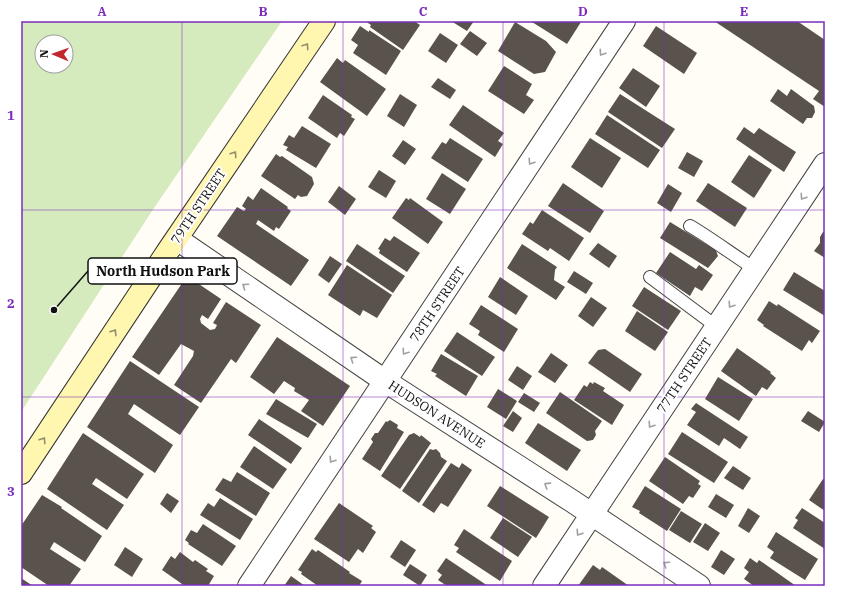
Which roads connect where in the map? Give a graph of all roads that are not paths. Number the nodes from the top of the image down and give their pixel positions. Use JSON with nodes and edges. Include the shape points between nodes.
{"nodes":[{"id":1,"x":324,"y":21,"type":"edge"},
{"id":2,"x":624,"y":21,"type":"edge"},
{"id":3,"x":825,"y":164,"type":"edge"},
{"id":4,"x":690,"y":226,"type":"dead end"},
{"id":5,"x":177,"y":239,"type":"junction"},
{"id":6,"x":756,"y":269,"type":"junction"},
{"id":7,"x":650,"y":277,"type":"dead end"},
{"id":8,"x":717,"y":326,"type":"junction"},
{"id":9,"x":385,"y":381,"type":"junction"},
{"id":10,"x":21,"y":473,"type":"edge"},
{"id":11,"x":592,"y":514,"type":"junction"},
{"id":12,"x":249,"y":586,"type":"edge"},
{"id":13,"x":544,"y":586,"type":"edge"},
{"id":14,"x":699,"y":586,"type":"edge"}],
"edges":[{"from":5,"to":1,"type":"street","name":"79TH STREET","one_way":true},
{"from":2,"to":9,"type":"street","name":"78TH STREET","one_way":true},
{"from":3,"to":6,"type":"street","name":"77TH STREET","one_way":true},
{"from":4,"to":6,"type":"lane"},
{"from":9,"to":5,"type":"street","name":"HUDSON AVENUE","one_way":true},
{"from":10,"to":5,"type":"street","name":"79TH STREET","one_way":true},
{"from":6,"to":8,"type":"street","name":"77TH STREET","one_way":true},
{"from":7,"to":8,"type":"lane"},
{"from":8,"to":11,"type":"street","name":"77TH STREET","one_way":true},
{"from":11,"to":9,"type":"street","name":"HUDSON AVENUE","one_way":true},
{"from":9,"to":12,"type":"street","name":"78TH STREET","one_way":true},
{"from":11,"to":13,"type":"street","name":"77TH STREET","one_way":true},
{"from":14,"to":11,"type":"street","name":"HUDSON AVENUE","one_way":true}]}
